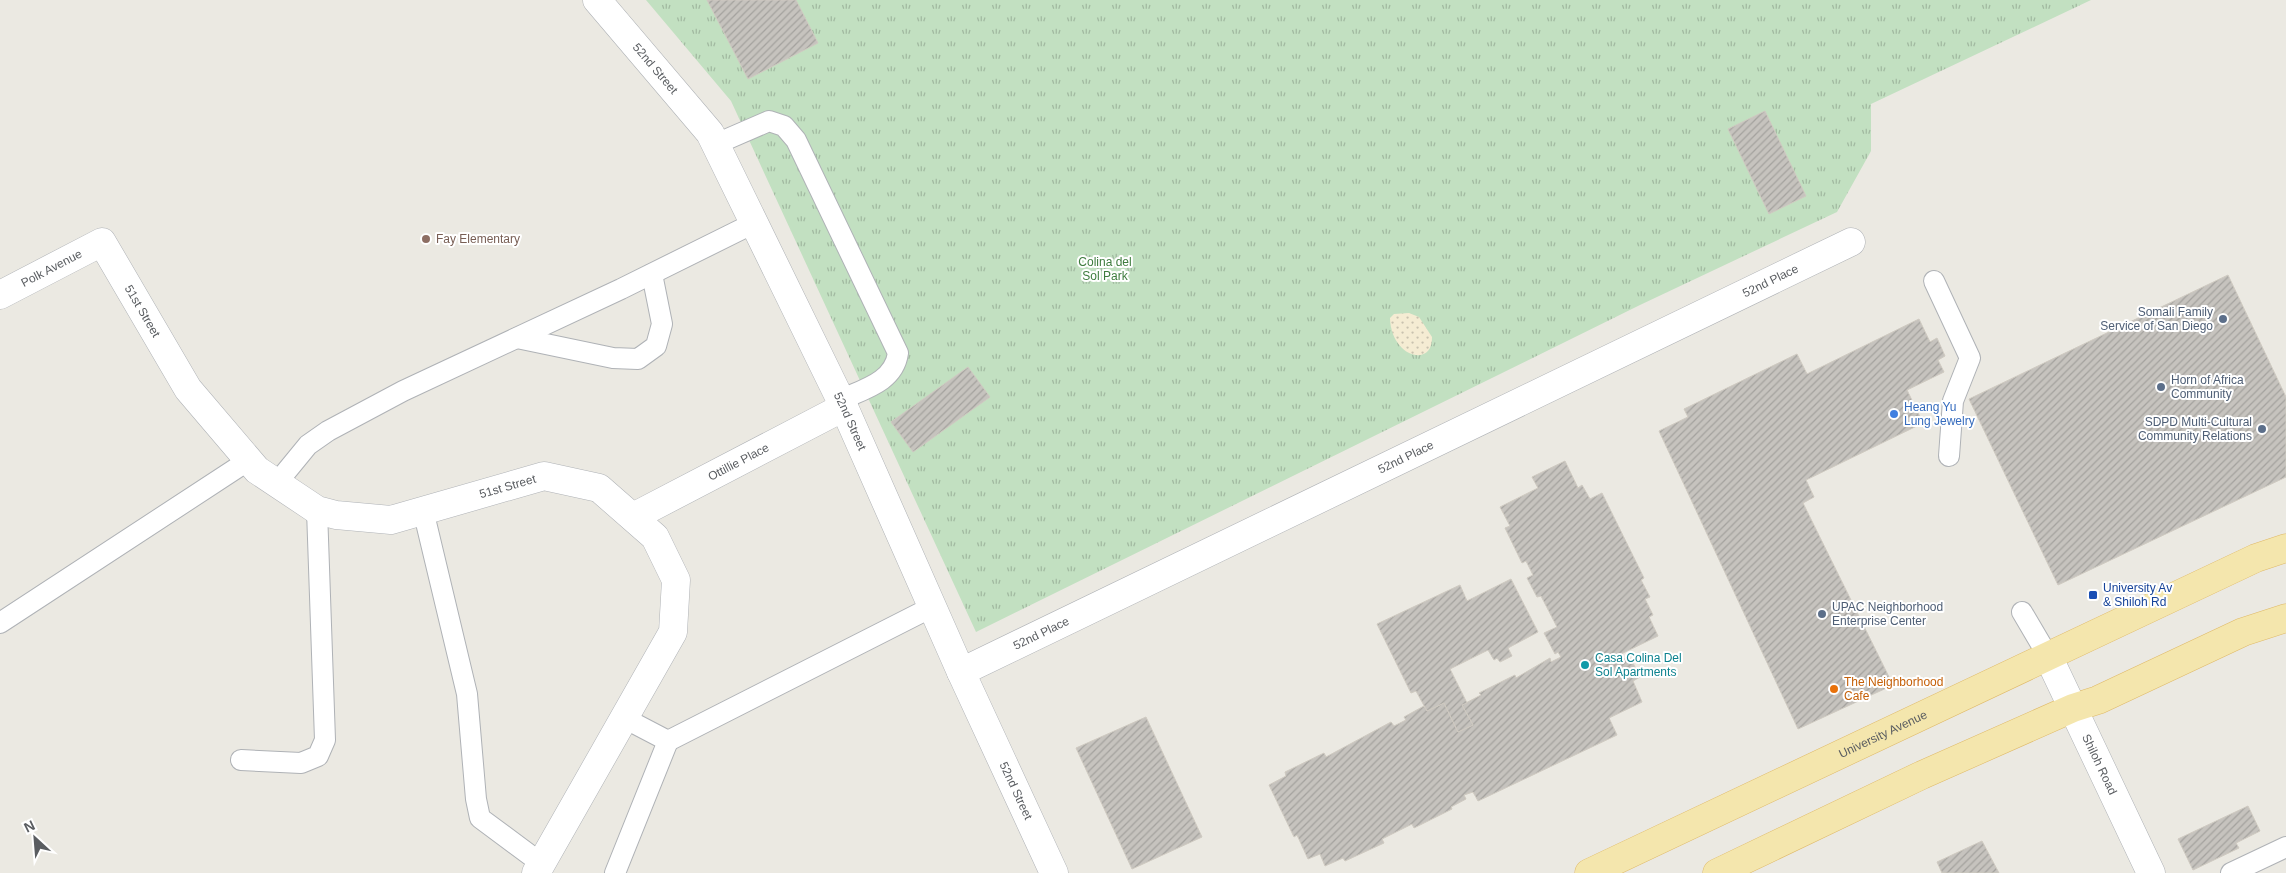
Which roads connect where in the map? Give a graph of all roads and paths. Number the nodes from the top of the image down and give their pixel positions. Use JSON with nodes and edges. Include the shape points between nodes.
{"nodes":[{"id":1,"x":597,"y":0,"type":"edge"},
{"id":2,"x":716,"y":144,"type":"junction"},
{"id":3,"x":754,"y":223,"type":"junction"},
{"id":4,"x":102,"y":242,"type":"joint"},
{"id":5,"x":1851,"y":242,"type":"dead end"},
{"id":6,"x":652,"y":274,"type":"junction"},
{"id":7,"x":1934,"y":280,"type":"dead end"},
{"id":8,"x":0,"y":295,"type":"edge"},
{"id":9,"x":517,"y":338,"type":"junction"},
{"id":10,"x":842,"y":403,"type":"junction"},
{"id":11,"x":1949,"y":456,"type":"dead end"},
{"id":12,"x":249,"y":460,"type":"junction"},
{"id":13,"x":276,"y":484,"type":"junction"},
{"id":14,"x":317,"y":510,"type":"junction"},
{"id":15,"x":423,"y":510,"type":"junction"},
{"id":16,"x":633,"y":517,"type":"junction"},
{"id":17,"x":2286,"y":548,"type":"edge"},
{"id":18,"x":932,"y":607,"type":"junction"},
{"id":19,"x":2022,"y":612,"type":"dead end"},
{"id":20,"x":2286,"y":618,"type":"edge"},
{"id":21,"x":0,"y":623,"type":"edge"},
{"id":22,"x":2048,"y":656,"type":"junction"},
{"id":23,"x":961,"y":672,"type":"junction"},
{"id":24,"x":2073,"y":708,"type":"junction"},
{"id":25,"x":624,"y":718,"type":"junction"},
{"id":26,"x":668,"y":741,"type":"junction"},
{"id":27,"x":241,"y":760,"type":"dead end"},
{"id":28,"x":2286,"y":847,"type":"edge"},
{"id":29,"x":539,"y":868,"type":"edge"},
{"id":30,"x":615,"y":873,"type":"edge"},
{"id":31,"x":1054,"y":873,"type":"edge"},
{"id":32,"x":1589,"y":873,"type":"edge"},
{"id":33,"x":1717,"y":873,"type":"edge"},
{"id":34,"x":2151,"y":873,"type":"edge"},
{"id":35,"x":2231,"y":873,"type":"edge"}],
"edges":[{"from":1,"to":2,"type":"street","name":"52nd Street"},
{"from":2,"to":3,"type":"street","name":"52nd Street"},
{"from":2,"to":10,"type":"lane","via":[[769,122],[784,126],[796,140],[898,353],[897,366],[883,380]]},
{"from":3,"to":6,"type":"lane"},
{"from":3,"to":10,"type":"street","name":"52nd Street"},
{"from":4,"to":8,"type":"street","name":"Polk Avenue"},
{"from":4,"to":12,"type":"street","name":"51st Street","via":[[188,389]]},
{"from":5,"to":23,"type":"street","name":"52nd Place"},
{"from":6,"to":9,"type":"lane"},
{"from":6,"to":9,"type":"lane","via":[[662,324],[656,346],[638,359],[613,358]]},
{"from":7,"to":11,"type":"lane","via":[[1970,358],[1953,401]]},
{"from":9,"to":13,"type":"lane","via":[[328,431],[308,445]]},
{"from":10,"to":16,"type":"street","name":"Ottillie Place"},
{"from":10,"to":18,"type":"street","name":"52nd Street"},
{"from":12,"to":13,"type":"street","name":"51st Street"},
{"from":12,"to":21,"type":"lane"},
{"from":13,"to":14,"type":"street","name":"51st Street"},
{"from":14,"to":15,"type":"street","name":"51st Street","via":[[391,520]]},
{"from":14,"to":27,"type":"lane","via":[[325,740],[318,756],[301,763]]},
{"from":15,"to":16,"type":"street","name":"51st Street","via":[[544,476],[599,488]]},
{"from":15,"to":29,"type":"lane","via":[[467,694],[480,818]]},
{"from":16,"to":25,"type":"street","name":"51st Street","via":[[655,537],[676,580],[673,632]]},
{"from":17,"to":22,"type":"main road","name":"University Avenue","via":[[2256,558]]},
{"from":18,"to":23,"type":"street","name":"52nd Street"},
{"from":18,"to":26,"type":"lane"},
{"from":19,"to":22,"type":"lane"},
{"from":20,"to":24,"type":"main road","via":[[2243,632],[2098,700]]},
{"from":22,"to":24,"type":"street","name":"Shiloh Road"},
{"from":22,"to":32,"type":"main road","name":"University Avenue"},
{"from":23,"to":31,"type":"street","name":"52nd Street"},
{"from":24,"to":33,"type":"main road"},
{"from":24,"to":34,"type":"street","name":"Shiloh Road"},
{"from":25,"to":26,"type":"lane"},
{"from":25,"to":29,"type":"street","name":"51st Street"},
{"from":26,"to":30,"type":"lane"},
{"from":28,"to":35,"type":"lane"}]}
